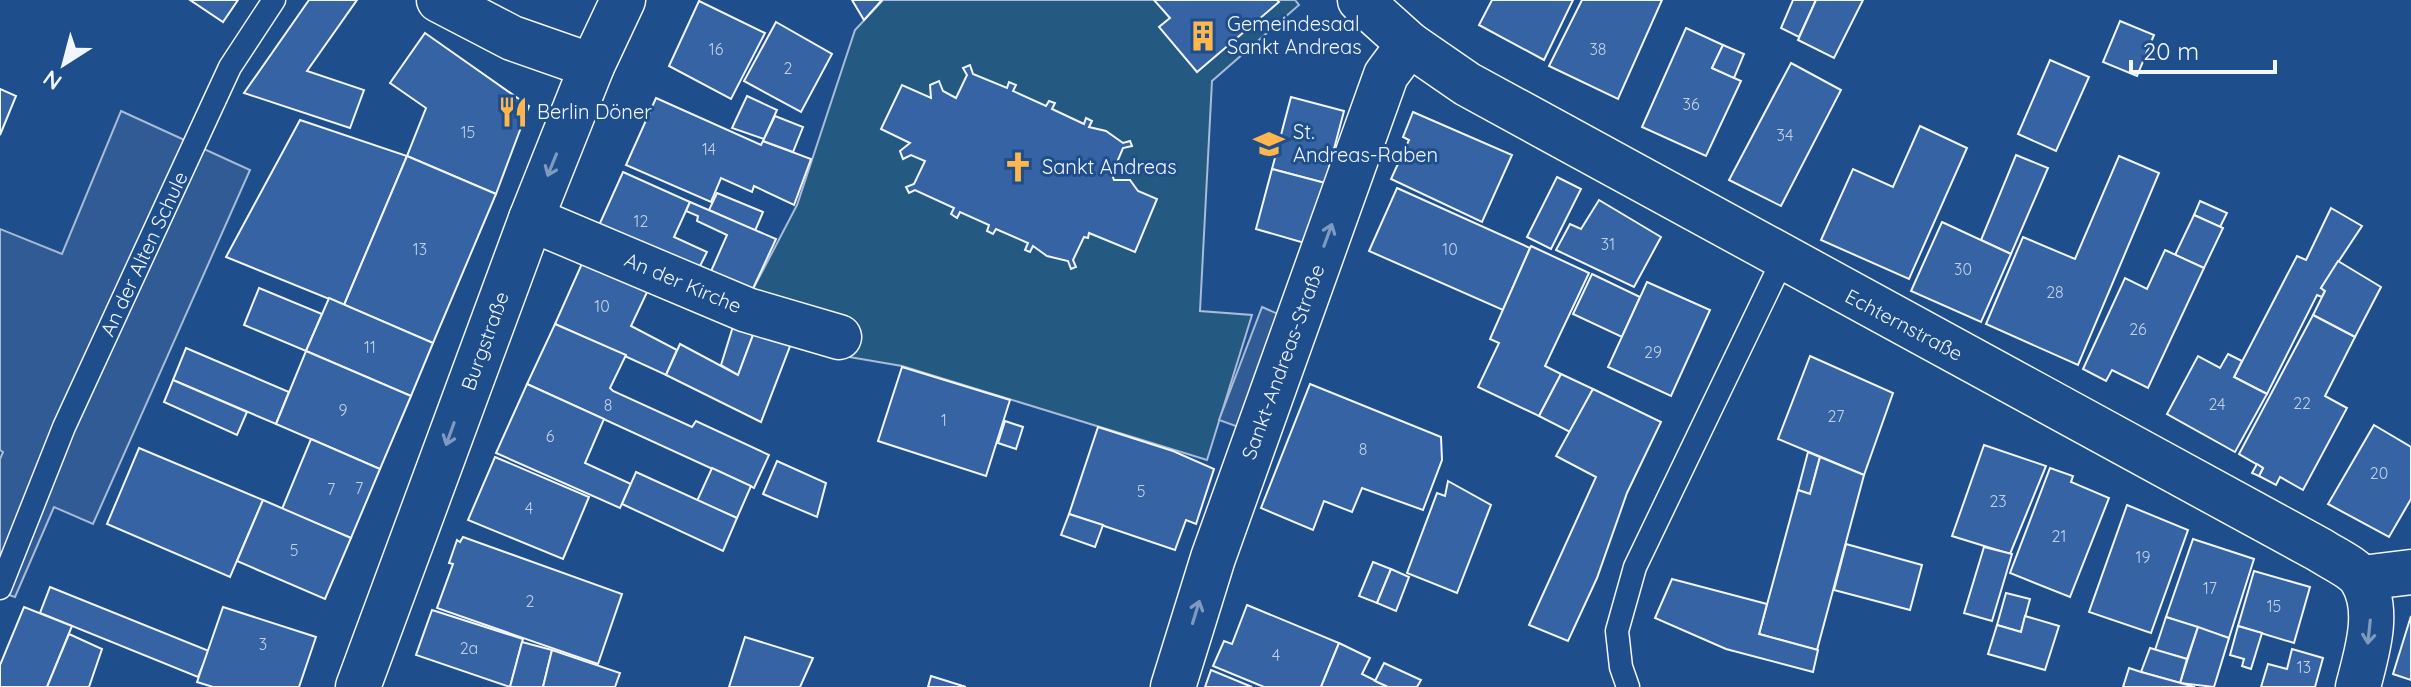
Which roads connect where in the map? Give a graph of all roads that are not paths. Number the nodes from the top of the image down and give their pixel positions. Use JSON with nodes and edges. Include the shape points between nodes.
{"nodes":[{"id":1,"x":274,"y":0,"type":"edge"},
{"id":2,"x":439,"y":0,"type":"edge"},
{"id":3,"x":623,"y":0,"type":"edge"},
{"id":4,"x":1360,"y":0,"type":"edge"},
{"id":5,"x":1409,"y":44,"type":"junction"},
{"id":6,"x":592,"y":66,"type":"junction"},
{"id":7,"x":531,"y":219,"type":"junction"},
{"id":8,"x":1783,"y":259,"type":"junction"},
{"id":9,"x":839,"y":337,"type":"dead end"},
{"id":10,"x":2411,"y":572,"type":"edge"},
{"id":11,"x":2362,"y":578,"type":"junction"},
{"id":12,"x":0,"y":588,"type":"edge"},
{"id":13,"x":358,"y":687,"type":"edge"},
{"id":14,"x":1173,"y":687,"type":"edge"},
{"id":15,"x":1628,"y":687,"type":"edge"},
{"id":16,"x":2358,"y":687,"type":"edge"}],
"edges":[{"from":1,"to":12,"type":"lane","name":"An der Alten Schule","via":[[230,67],[64,427]]},
{"from":2,"to":6,"type":"street","via":[[512,38]]},
{"from":3,"to":6,"type":"street","name":"Burgstraße"},
{"from":4,"to":5,"type":"street","name":"Echternstraße"},
{"from":5,"to":8,"type":"street","name":"Echternstraße","via":[[1467,84]]},
{"from":14,"to":5,"type":"street","name":"Sankt-Andreas-Straße","one_way":true,"via":[[1213,558],[1386,75]]},
{"from":6,"to":7,"type":"street","name":"Burgstraße","one_way":true},
{"from":7,"to":9,"type":"street","name":"An der Kirche","via":[[747,310]]},
{"from":7,"to":13,"type":"street","name":"Burgstraße","one_way":true},
{"from":8,"to":11,"type":"street","name":"Echternstraße","via":[[2309,544]]},
{"from":8,"to":15,"type":"lane","via":[[1635,567],[1617,631]]},
{"from":10,"to":11,"type":"street"},
{"from":11,"to":16,"type":"street","one_way":true,"via":[[2371,609]]}]}
